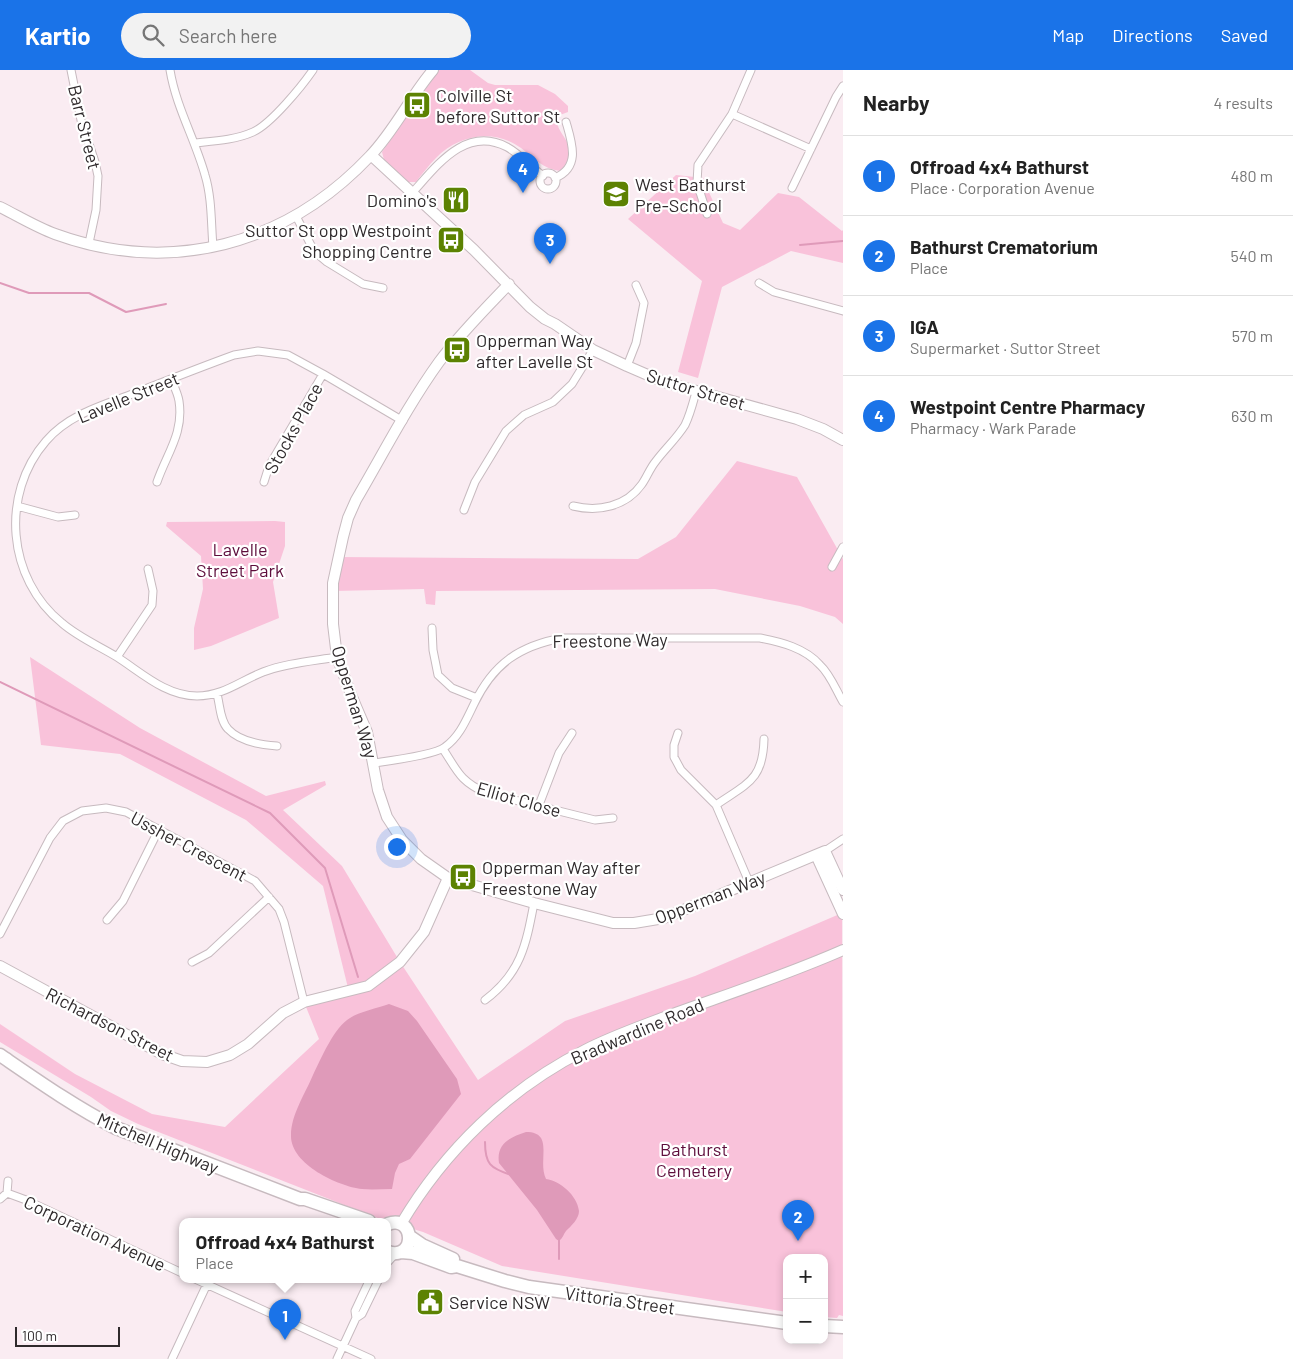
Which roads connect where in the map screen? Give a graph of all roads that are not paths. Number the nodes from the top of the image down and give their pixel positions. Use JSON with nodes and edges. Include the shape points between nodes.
{"nodes":[{"id":1,"x":71,"y":70,"type":"edge"},
{"id":2,"x":170,"y":70,"type":"edge"},
{"id":3,"x":313,"y":70,"type":"edge"},
{"id":4,"x":433,"y":70,"type":"edge"},
{"id":5,"x":751,"y":70,"type":"edge"},
{"id":6,"x":843,"y":86,"type":"edge"},
{"id":7,"x":732,"y":114,"type":"junction"},
{"id":8,"x":566,"y":122,"type":"dead end"},
{"id":9,"x":195,"y":144,"type":"junction"},
{"id":10,"x":811,"y":149,"type":"junction"},
{"id":11,"x":371,"y":155,"type":"junction"},
{"id":12,"x":543,"y":176,"type":"junction"},
{"id":13,"x":555,"y":178,"type":"junction"},
{"id":14,"x":792,"y":188,"type":"dead end"},
{"id":15,"x":412,"y":193,"type":"junction"},
{"id":16,"x":0,"y":207,"type":"edge"},
{"id":17,"x":707,"y":214,"type":"dead end"},
{"id":18,"x":296,"y":216,"type":"junction"},
{"id":19,"x":89,"y":243,"type":"junction"},
{"id":20,"x":213,"y":247,"type":"junction"},
{"id":21,"x":760,"y":283,"type":"dead end"},
{"id":22,"x":508,"y":284,"type":"junction"},
{"id":23,"x":636,"y":285,"type":"dead end"},
{"id":24,"x":383,"y":288,"type":"dead end"},
{"id":25,"x":843,"y":311,"type":"edge"},
{"id":26,"x":593,"y":350,"type":"junction"},
{"id":27,"x":627,"y":366,"type":"junction"},
{"id":28,"x":323,"y":374,"type":"junction"},
{"id":29,"x":171,"y":379,"type":"junction"},
{"id":30,"x":696,"y":392,"type":"junction"},
{"id":31,"x":403,"y":421,"type":"junction"},
{"id":32,"x":843,"y":440,"type":"edge"},
{"id":33,"x":157,"y":482,"type":"dead end"},
{"id":34,"x":264,"y":482,"type":"dead end"},
{"id":35,"x":17,"y":506,"type":"junction"},
{"id":36,"x":573,"y":506,"type":"dead end"},
{"id":37,"x":464,"y":510,"type":"dead end"},
{"id":38,"x":75,"y":515,"type":"dead end"},
{"id":39,"x":843,"y":547,"type":"edge"},
{"id":40,"x":832,"y":567,"type":"dead end"},
{"id":41,"x":148,"y":569,"type":"dead end"},
{"id":42,"x":432,"y":628,"type":"dead end"},
{"id":43,"x":117,"y":657,"type":"junction"},
{"id":44,"x":337,"y":657,"type":"junction"},
{"id":45,"x":217,"y":694,"type":"junction"},
{"id":46,"x":477,"y":698,"type":"junction"},
{"id":47,"x":843,"y":702,"type":"edge"},
{"id":48,"x":572,"y":733,"type":"dead end"},
{"id":49,"x":678,"y":733,"type":"dead end"},
{"id":50,"x":764,"y":739,"type":"dead end"},
{"id":51,"x":277,"y":746,"type":"dead end"},
{"id":52,"x":443,"y":749,"type":"junction"},
{"id":53,"x":374,"y":763,"type":"junction"},
{"id":54,"x":539,"y":805,"type":"junction"},
{"id":55,"x":716,"y":805,"type":"junction"},
{"id":56,"x":613,"y":818,"type":"dead end"},
{"id":57,"x":159,"y":829,"type":"junction"},
{"id":58,"x":843,"y":839,"type":"edge"},
{"id":59,"x":821,"y":853,"type":"junction"},
{"id":60,"x":448,"y":878,"type":"junction"},
{"id":61,"x":749,"y":882,"type":"junction"},
{"id":62,"x":843,"y":890,"type":"edge"},
{"id":63,"x":269,"y":897,"type":"junction"},
{"id":64,"x":534,"y":903,"type":"junction"},
{"id":65,"x":843,"y":914,"type":"edge"},
{"id":66,"x":107,"y":920,"type":"dead end"},
{"id":67,"x":0,"y":934,"type":"edge"},
{"id":68,"x":843,"y":950,"type":"edge"},
{"id":69,"x":192,"y":962,"type":"dead end"},
{"id":70,"x":0,"y":966,"type":"edge"},
{"id":71,"x":485,"y":1000,"type":"dead end"},
{"id":72,"x":304,"y":1002,"type":"junction"},
{"id":73,"x":0,"y":1055,"type":"edge"},
{"id":74,"x":8,"y":1181,"type":"dead end"},
{"id":75,"x":7,"y":1193,"type":"junction"},
{"id":76,"x":0,"y":1198,"type":"edge"},
{"id":77,"x":300,"y":1199,"type":"junction"},
{"id":78,"x":337,"y":1218,"type":"edge"},
{"id":79,"x":360,"y":1218,"type":"edge"},
{"id":80,"x":391,"y":1224,"type":"edge"},
{"id":81,"x":401,"y":1224,"type":"junction"},
{"id":82,"x":409,"y":1236,"type":"junction"},
{"id":83,"x":393,"y":1254,"type":"edge"},
{"id":84,"x":457,"y":1266,"type":"junction"},
{"id":85,"x":179,"y":1272,"type":"edge"},
{"id":86,"x":368,"y":1283,"type":"edge"},
{"id":87,"x":377,"y":1283,"type":"edge"},
{"id":88,"x":207,"y":1284,"type":"joint"},
{"id":89,"x":356,"y":1318,"type":"junction"},
{"id":90,"x":783,"y":1322,"type":"edge"},
{"id":91,"x":828,"y":1326,"type":"edge"},
{"id":92,"x":843,"y":1327,"type":"edge"},
{"id":93,"x":343,"y":1346,"type":"junction"},
{"id":94,"x":172,"y":1359,"type":"edge"},
{"id":95,"x":337,"y":1359,"type":"edge"},
{"id":96,"x":371,"y":1359,"type":"edge"}],
"edges":[{"from":1,"to":19,"type":"street","name":"Barr Street","via":[[80,120],[98,176],[96,210]]},
{"from":2,"to":9,"type":"street","via":[[177,102]]},
{"from":3,"to":9,"type":"street","via":[[302,86],[254,132]]},
{"from":4,"to":11,"type":"street"},
{"from":5,"to":7,"type":"street"},
{"from":6,"to":10,"type":"street"},
{"from":7,"to":10,"type":"street"},
{"from":7,"to":17,"type":"street","via":[[698,165],[697,183]]},
{"from":8,"to":13,"type":"street","via":[[573,153],[565,174]]},
{"from":9,"to":20,"type":"street","via":[[206,176]]},
{"from":10,"to":14,"type":"street"},
{"from":11,"to":15,"type":"street","name":"Suttor Street"},
{"from":11,"to":18,"type":"street","via":[[344,181]]},
{"from":12,"to":13,"type":"street","via":[[550,174]]},
{"from":12,"to":13,"type":"street","via":[[541,182],[547,189],[555,185]]},
{"from":12,"to":15,"type":"street","via":[[507,147],[481,141],[454,150]]},
{"from":15,"to":22,"type":"street","name":"Suttor Street"},
{"from":16,"to":19,"type":"street","via":[[53,233]]},
{"from":18,"to":20,"type":"street","via":[[267,231]]},
{"from":18,"to":24,"type":"street","via":[[314,251],[327,262],[363,284]]},
{"from":19,"to":20,"type":"street","via":[[150,252]]},
{"from":21,"to":25,"type":"street","via":[[774,292]]},
{"from":22,"to":26,"type":"street","name":"Suttor Street","via":[[530,308]]},
{"from":22,"to":31,"type":"street","name":"Opperman Way","via":[[440,361]]},
{"from":23,"to":27,"type":"street","via":[[644,303],[636,343]]},
{"from":26,"to":27,"type":"street","name":"Suttor Street"},
{"from":26,"to":37,"type":"street","via":[[572,384],[553,402],[524,415],[506,431],[475,482]]},
{"from":27,"to":30,"type":"street","name":"Suttor Street"},
{"from":28,"to":29,"type":"street","name":"Lavelle Street","via":[[288,355],[258,351],[234,355]]},
{"from":28,"to":31,"type":"street","name":"Lavelle Street"},
{"from":28,"to":34,"type":"street","name":"Stocks Place","via":[[269,466]]},
{"from":29,"to":33,"type":"street","via":[[179,400],[180,426]]},
{"from":29,"to":35,"type":"street","name":"Lavelle Street","via":[[73,418],[47,440],[33,460],[23,480]]},
{"from":30,"to":32,"type":"street","name":"Suttor Street","via":[[797,419]]},
{"from":30,"to":36,"type":"street","via":[[685,424],[630,497],[614,506],[587,509]]},
{"from":31,"to":44,"type":"street","name":"Opperman Way","via":[[348,518],[333,583]]},
{"from":35,"to":38,"type":"street","via":[[58,517]]},
{"from":35,"to":43,"type":"street","name":"Lavelle Street","via":[[18,552],[23,570],[40,600],[62,624]]},
{"from":39,"to":40,"type":"street"},
{"from":41,"to":43,"type":"street","via":[[153,591],[152,605]]},
{"from":42,"to":46,"type":"street","via":[[438,675],[452,688]]},
{"from":43,"to":45,"type":"street","name":"Lavelle Street","via":[[168,690],[195,696]]},
{"from":44,"to":45,"type":"street","name":"Lavelle Street","via":[[265,672]]},
{"from":44,"to":53,"type":"street","name":"Opperman Way","via":[[367,732]]},
{"from":45,"to":51,"type":"street","via":[[228,729],[258,744]]},
{"from":46,"to":47,"type":"street","name":"Freestone Way","via":[[490,676],[505,661],[527,647],[545,641],[562,638],[760,638],[801,650],[821,665]]},
{"from":46,"to":52,"type":"street","name":"Freestone Way","via":[[461,732]]},
{"from":48,"to":54,"type":"street","via":[[559,752]]},
{"from":49,"to":55,"type":"street","via":[[674,745],[677,764]]},
{"from":50,"to":55,"type":"street","via":[[760,769],[748,783]]},
{"from":52,"to":53,"type":"street"},
{"from":52,"to":54,"type":"street","name":"Elliot Close","via":[[470,786],[486,793]]},
{"from":53,"to":60,"type":"street","name":"Opperman Way","via":[[387,817],[402,840],[421,859]]},
{"from":54,"to":56,"type":"street","name":"Elliot Close","via":[[594,820]]},
{"from":55,"to":61,"type":"street"},
{"from":57,"to":63,"type":"street","name":"Ussher Crescent","via":[[255,881]]},
{"from":57,"to":66,"type":"street","via":[[123,900]]},
{"from":57,"to":67,"type":"street","name":"Ussher Crescent","via":[[126,812],[106,808],[82,811],[64,821],[50,838]]},
{"from":58,"to":59,"type":"street"},
{"from":59,"to":61,"type":"street","name":"Opperman Way"},
{"from":59,"to":62,"type":"street"},
{"from":59,"to":65,"type":"street"},
{"from":60,"to":64,"type":"street","name":"Opperman Way"},
{"from":60,"to":72,"type":"street","name":"Richardson Street","via":[[424,932],[400,962],[368,986]]},
{"from":61,"to":64,"type":"street","name":"Opperman Way","via":[[664,918],[634,923],[613,923]]},
{"from":63,"to":69,"type":"street","via":[[209,953]]},
{"from":63,"to":72,"type":"street","name":"Ussher Crescent","via":[[284,922]]},
{"from":64,"to":71,"type":"street","via":[[527,940],[518,964],[500,988]]},
{"from":68,"to":81,"type":"street","name":"Bradwardine Road","via":[[610,1038],[561,1063],[514,1095],[472,1132],[429,1181]]},
{"from":70,"to":72,"type":"street","name":"Richardson Street","via":[[162,1054],[182,1060],[207,1062],[230,1054],[248,1044],[283,1013]]},
{"from":73,"to":77,"type":"highway","name":"Mitchell Highway","via":[[116,1128]]},
{"from":74,"to":75,"type":"street","name":"Corporation Avenue"},
{"from":75,"to":76,"type":"street","name":"Corporation Avenue"},
{"from":75,"to":85,"type":"street","name":"Corporation Avenue"},
{"from":77,"to":78,"type":"highway","name":"Mitchell Highway","via":[[306,1206]]},
{"from":77,"to":79,"type":"highway","name":"Mitchell Highway"},
{"from":80,"to":81,"type":"highway"},
{"from":81,"to":82,"type":"highway"},
{"from":82,"to":83,"type":"highway","via":[[408,1245]]},
{"from":82,"to":84,"type":"highway","name":"Vittoria Street","via":[[454,1260]]},
{"from":83,"to":84,"type":"highway","name":"Vittoria Street","via":[[413,1253],[451,1267]]},
{"from":84,"to":90,"type":"highway","name":"Vittoria Street","via":[[537,1288]]},
{"from":86,"to":89,"type":"street","via":[[355,1311]]},
{"from":87,"to":89,"type":"street","via":[[362,1314]]},
{"from":88,"to":93,"type":"street"},
{"from":88,"to":94,"type":"street"},
{"from":89,"to":93,"type":"street"},
{"from":91,"to":92,"type":"highway"},
{"from":93,"to":95,"type":"street"},
{"from":93,"to":96,"type":"street"}]}
